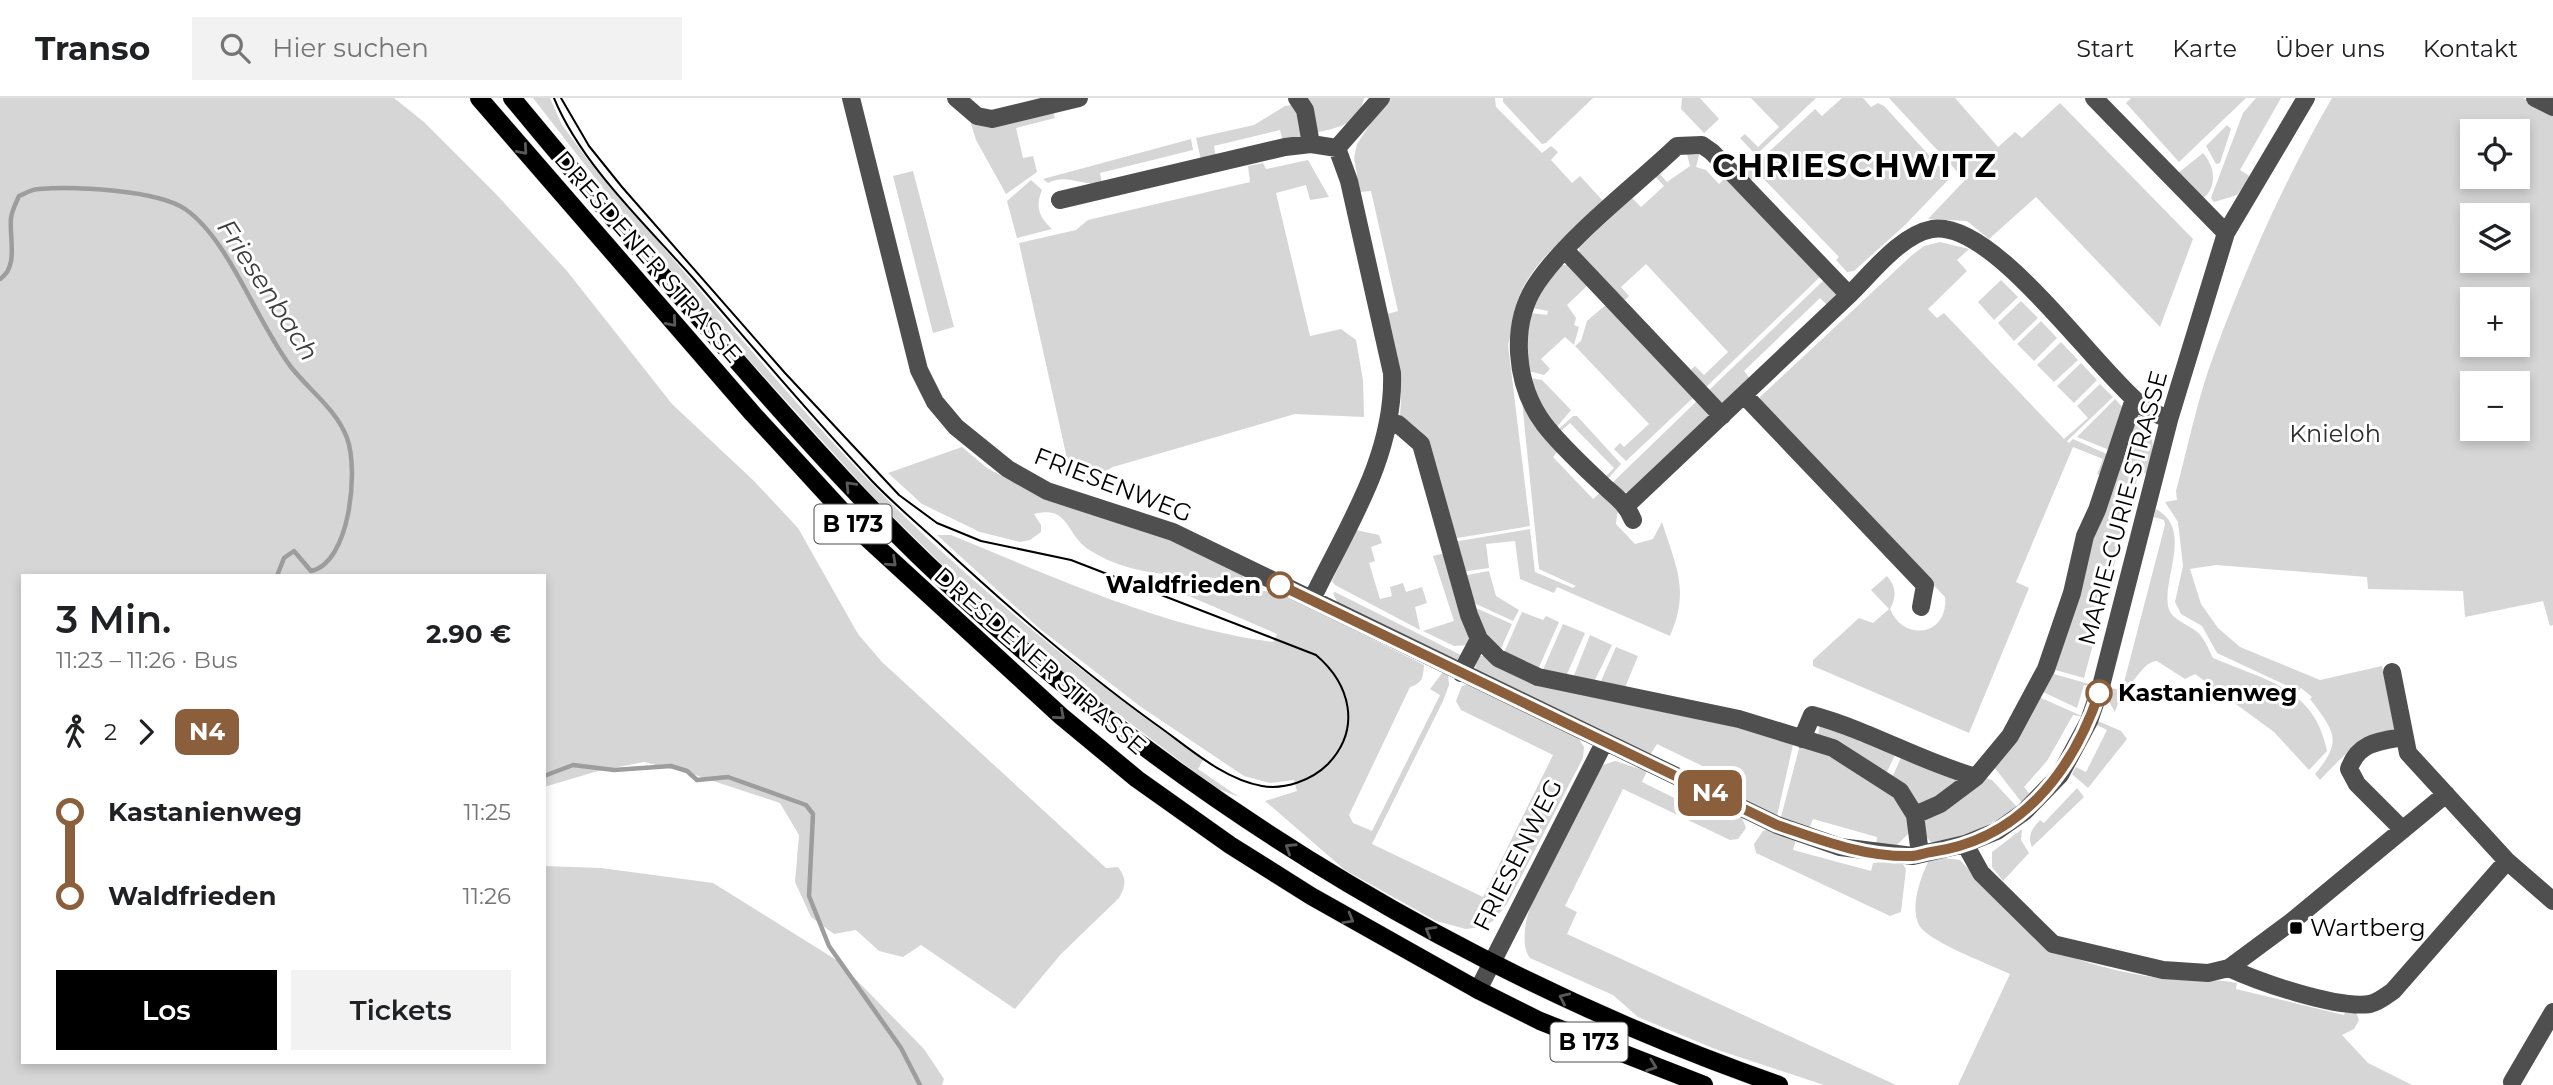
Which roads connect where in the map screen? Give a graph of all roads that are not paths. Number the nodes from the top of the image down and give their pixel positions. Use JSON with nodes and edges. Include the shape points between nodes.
{"nodes":[{"id":1,"x":479,"y":98,"type":"edge"},
{"id":2,"x":512,"y":98,"type":"edge"},
{"id":3,"x":852,"y":98,"type":"edge"},
{"id":4,"x":956,"y":98,"type":"edge"},
{"id":5,"x":1079,"y":98,"type":"edge"},
{"id":6,"x":1297,"y":98,"type":"edge"},
{"id":7,"x":1381,"y":98,"type":"edge"},
{"id":8,"x":2094,"y":98,"type":"edge"},
{"id":9,"x":2306,"y":98,"type":"edge"},
{"id":10,"x":2535,"y":98,"type":"edge"},
{"id":11,"x":2553,"y":107,"type":"edge"},
{"id":12,"x":1311,"y":144,"type":"junction"},
{"id":13,"x":1337,"y":148,"type":"junction"},
{"id":14,"x":1060,"y":200,"type":"dead end"},
{"id":15,"x":2226,"y":233,"type":"junction"},
{"id":16,"x":1565,"y":250,"type":"junction"},
{"id":17,"x":1849,"y":295,"type":"junction"},
{"id":18,"x":1744,"y":395,"type":"junction"},
{"id":19,"x":2134,"y":399,"type":"junction"},
{"id":20,"x":1722,"y":416,"type":"junction"},
{"id":21,"x":2169,"y":420,"type":"junction"},
{"id":22,"x":1388,"y":424,"type":"junction"},
{"id":23,"x":1312,"y":599,"type":"junction"},
{"id":24,"x":1921,"y":607,"type":"dead end"},
{"id":25,"x":1479,"y":639,"type":"junction"},
{"id":26,"x":2392,"y":672,"type":"dead end"},
{"id":27,"x":1461,"y":673,"type":"junction"},
{"id":28,"x":2404,"y":737,"type":"junction"},
{"id":29,"x":1802,"y":739,"type":"junction"},
{"id":30,"x":1604,"y":743,"type":"junction"},
{"id":31,"x":1976,"y":777,"type":"junction"},
{"id":32,"x":2446,"y":794,"type":"junction"},
{"id":33,"x":1915,"y":815,"type":"junction"},
{"id":34,"x":2403,"y":831,"type":"junction"},
{"id":35,"x":1965,"y":844,"type":"junction"},
{"id":36,"x":1917,"y":855,"type":"junction"},
{"id":37,"x":2507,"y":860,"type":"junction"},
{"id":38,"x":2553,"y":901,"type":"edge"},
{"id":39,"x":1490,"y":963,"type":"junction"},
{"id":40,"x":2229,"y":968,"type":"junction"},
{"id":41,"x":1478,"y":990,"type":"junction"},
{"id":42,"x":2553,"y":1012,"type":"edge"},
{"id":43,"x":2545,"y":1042,"type":"edge"},
{"id":44,"x":2512,"y":1082,"type":"dead end"},
{"id":45,"x":1704,"y":1085,"type":"edge"},
{"id":46,"x":1779,"y":1085,"type":"edge"}],
"edges":[{"from":1,"to":41,"type":"main road","name":"DRESDENER STRASSE","number":"B 173","one_way":true,"via":[[753,414],[866,537],[959,625],[1061,716],[1185,815],[1311,896]]},
{"from":39,"to":2,"type":"main road","number":"B 173","one_way":true,"via":[[1255,826],[1079,698],[966,601],[812,446]]},
{"from":3,"to":23,"type":"street","name":"FRIESENWEG","via":[[919,370],[935,402],[956,427],[1008,469],[1047,491],[1173,532]]},
{"from":4,"to":5,"type":"street","via":[[977,116],[992,119]]},
{"from":6,"to":12,"type":"street","via":[[1305,110]]},
{"from":7,"to":13,"type":"street"},
{"from":8,"to":15,"type":"street"},
{"from":9,"to":15,"type":"street","name":"MARIE-CURIE-STRASSE"},
{"from":10,"to":11,"type":"street"},
{"from":12,"to":13,"type":"street"},
{"from":12,"to":14,"type":"street"},
{"from":13,"to":22,"type":"street","via":[[1349,181],[1392,373]]},
{"from":15,"to":21,"type":"street","name":"MARIE-CURIE-STRASSE"},
{"from":16,"to":17,"type":"street","via":[[1677,146],[1702,145]]},
{"from":16,"to":20,"type":"street"},
{"from":16,"to":20,"type":"street","via":[[1536,284],[1524,308],[1520,335],[1522,377],[1544,424],[1630,512]]},
{"from":17,"to":18,"type":"street"},
{"from":17,"to":19,"type":"street","via":[[1914,236],[1930,229],[1962,232],[1997,255]]},
{"from":18,"to":20,"type":"street"},
{"from":18,"to":24,"type":"street","via":[[1925,585]]},
{"from":19,"to":21,"type":"street"},
{"from":19,"to":31,"type":"street","via":[[2085,536],[2046,670],[2010,736]]},
{"from":21,"to":35,"type":"street","name":"MARIE-CURIE-STRASSE","via":[[2101,685],[2079,743],[2060,775],[2024,812],[1997,831]]},
{"from":22,"to":23,"type":"street","via":[[1376,467]]},
{"from":22,"to":25,"type":"street","via":[[1398,424],[1421,444]]},
{"from":23,"to":27,"type":"street","name":"FRIESENWEG"},
{"from":25,"to":27,"type":"street"},
{"from":25,"to":29,"type":"street","via":[[1498,658],[1538,677],[1739,719]]},
{"from":26,"to":28,"type":"street"},
{"from":27,"to":30,"type":"street","name":"FRIESENWEG"},
{"from":28,"to":32,"type":"street","via":[[2408,753]]},
{"from":28,"to":34,"type":"street","via":[[2366,746],[2349,769],[2357,784]]},
{"from":29,"to":31,"type":"street","via":[[1812,715],[1855,727]]},
{"from":29,"to":33,"type":"street","via":[[1833,748],[1900,791]]},
{"from":30,"to":36,"type":"street","name":"FRIESENWEG","via":[[1777,825],[1840,847]]},
{"from":30,"to":39,"type":"street","name":"FRIESENWEG"},
{"from":31,"to":33,"type":"street","via":[[1940,804]]},
{"from":32,"to":34,"type":"street"},
{"from":32,"to":37,"type":"street"},
{"from":33,"to":36,"type":"street"},
{"from":34,"to":40,"type":"street"},
{"from":35,"to":36,"type":"street","name":"MARIE-CURIE-STRASSE"},
{"from":35,"to":40,"type":"street","via":[[1981,873],[2053,944],[2163,970],[2208,973]]},
{"from":37,"to":38,"type":"street"},
{"from":37,"to":40,"type":"street","via":[[2393,991],[2371,1004],[2260,982]]},
{"from":39,"to":41,"type":"street","name":"FRIESENWEG"},
{"from":46,"to":39,"type":"main road","number":"B 173","one_way":true,"via":[[1671,1046]]},
{"from":41,"to":45,"type":"main road","name":"DRESDENER STRASSE","number":"B 173","one_way":true,"via":[[1539,1021]]},
{"from":42,"to":43,"type":"street"},
{"from":43,"to":44,"type":"street"}]}
